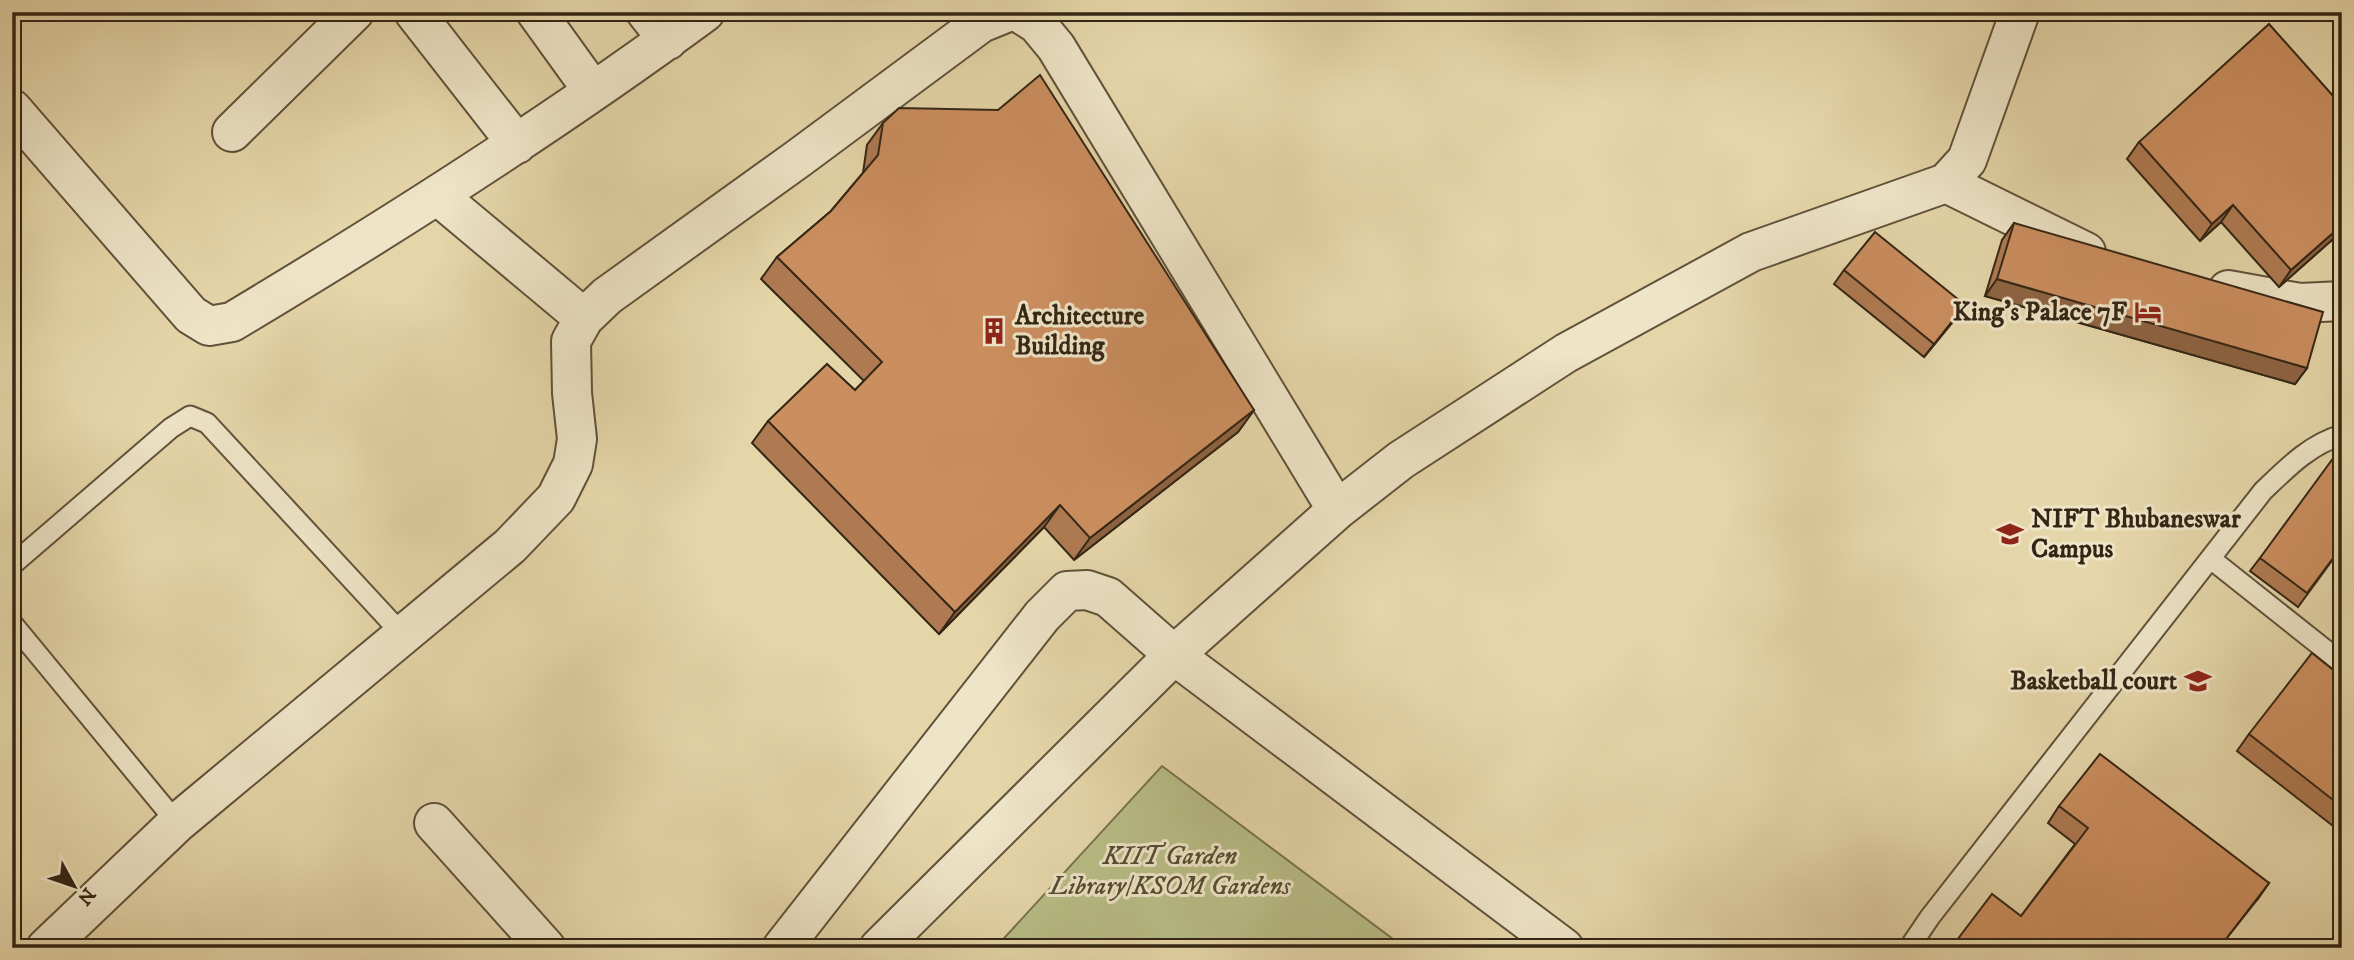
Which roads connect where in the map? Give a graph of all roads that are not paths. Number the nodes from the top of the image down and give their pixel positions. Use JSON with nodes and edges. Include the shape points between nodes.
{"nodes":[{"id":1,"x":354,"y":12,"type":"edge"},
{"id":2,"x":414,"y":12,"type":"edge"},
{"id":3,"x":536,"y":12,"type":"edge"},
{"id":4,"x":705,"y":12,"type":"edge"},
{"id":5,"x":1008,"y":12,"type":"edge"},
{"id":6,"x":1018,"y":12,"type":"edge"},
{"id":7,"x":2020,"y":12,"type":"edge"},
{"id":8,"x":657,"y":26,"type":"edge"},
{"id":9,"x":593,"y":91,"type":"junction"},
{"id":10,"x":12,"y":109,"type":"edge"},
{"id":11,"x":232,"y":132,"type":"dead end"},
{"id":12,"x":517,"y":144,"type":"junction"},
{"id":13,"x":1947,"y":183,"type":"junction"},
{"id":14,"x":437,"y":195,"type":"junction"},
{"id":15,"x":2114,"y":261,"type":"edge"},
{"id":16,"x":2193,"y":284,"type":"edge"},
{"id":17,"x":2342,"y":301,"type":"edge"},
{"id":18,"x":584,"y":318,"type":"junction"},
{"id":19,"x":2342,"y":435,"type":"edge"},
{"id":20,"x":1337,"y":510,"type":"junction"},
{"id":21,"x":2211,"y":559,"type":"junction"},
{"id":22,"x":12,"y":565,"type":"edge"},
{"id":23,"x":12,"y":623,"type":"edge"},
{"id":24,"x":403,"y":635,"type":"junction"},
{"id":25,"x":1174,"y":655,"type":"junction"},
{"id":26,"x":2342,"y":663,"type":"edge"},
{"id":27,"x":177,"y":823,"type":"junction"},
{"id":28,"x":434,"y":823,"type":"dead end"},
{"id":29,"x":46,"y":948,"type":"edge"},
{"id":30,"x":546,"y":948,"type":"edge"},
{"id":31,"x":782,"y":948,"type":"edge"},
{"id":32,"x":879,"y":948,"type":"edge"},
{"id":33,"x":1564,"y":948,"type":"edge"},
{"id":34,"x":1909,"y":948,"type":"edge"}],
"edges":[{"from":1,"to":11,"type":"street"},
{"from":2,"to":12,"type":"street"},
{"from":3,"to":9,"type":"street"},
{"from":4,"to":8,"type":"street"},
{"from":5,"to":18,"type":"street","via":[[981,23],[607,296]]},
{"from":6,"to":20,"type":"street","via":[[1037,24],[1056,47]]},
{"from":7,"to":13,"type":"street","via":[[1967,160]]},
{"from":8,"to":9,"type":"street"},
{"from":9,"to":12,"type":"street"},
{"from":10,"to":14,"type":"street","via":[[191,315],[209,326],[232,322]]},
{"from":12,"to":14,"type":"street"},
{"from":13,"to":15,"type":"street","via":[[2074,248]]},
{"from":13,"to":20,"type":"street","via":[[1751,252],[1566,353],[1401,460]]},
{"from":14,"to":18,"type":"street"},
{"from":16,"to":17,"type":"street","via":[[2300,303]]},
{"from":18,"to":24,"type":"street","via":[[571,341],[577,439],[573,464],[556,499],[510,546]]},
{"from":19,"to":21,"type":"lane","via":[[2297,459],[2263,491]]},
{"from":20,"to":25,"type":"street"},
{"from":21,"to":26,"type":"lane"},
{"from":21,"to":34,"type":"lane"},
{"from":22,"to":24,"type":"lane","via":[[190,416],[207,423]]},
{"from":23,"to":27,"type":"lane"},
{"from":24,"to":27,"type":"street"},
{"from":25,"to":31,"type":"street","via":[[1108,597],[1087,590],[1066,591],[1042,615]]},
{"from":25,"to":32,"type":"street"},
{"from":25,"to":33,"type":"street"},
{"from":27,"to":29,"type":"street"},
{"from":28,"to":30,"type":"street"}]}
